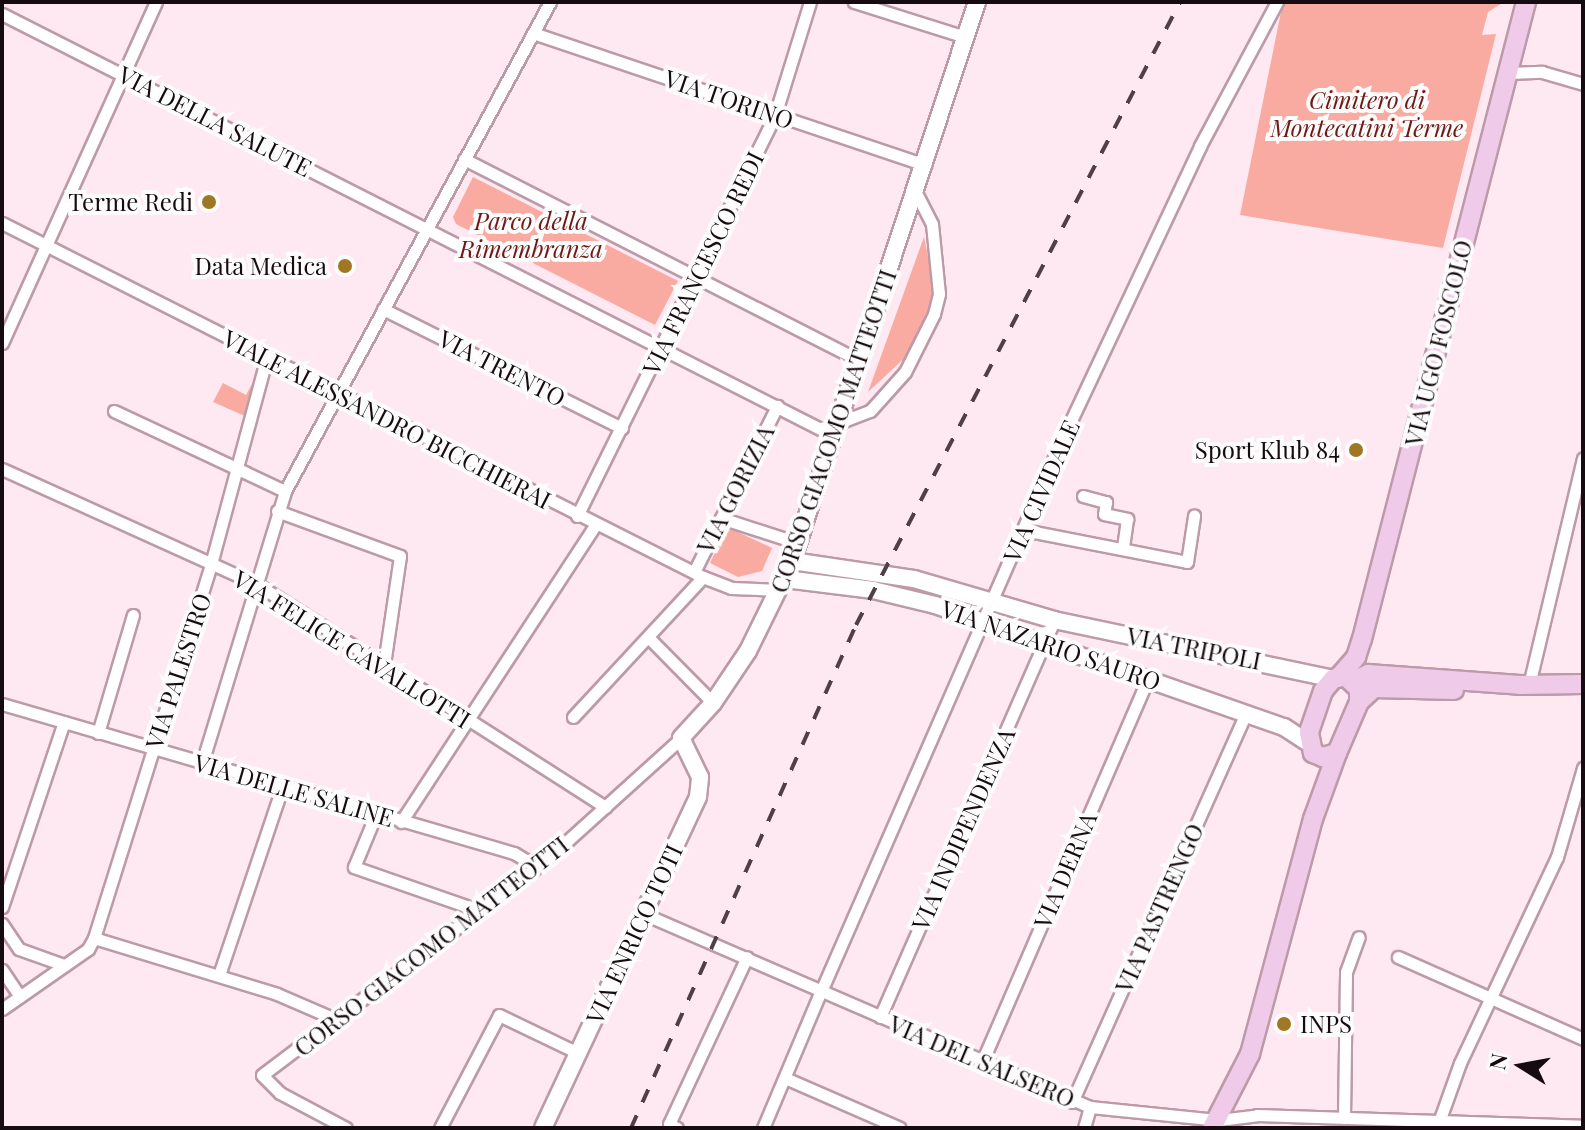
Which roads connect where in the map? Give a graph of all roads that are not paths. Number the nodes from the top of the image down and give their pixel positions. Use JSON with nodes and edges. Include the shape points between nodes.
{"nodes":[{"id":1,"x":156,"y":2,"type":"edge"},
{"id":2,"x":550,"y":2,"type":"edge"},
{"id":3,"x":810,"y":2,"type":"edge"},
{"id":4,"x":854,"y":2,"type":"edge"},
{"id":5,"x":977,"y":2,"type":"edge"},
{"id":6,"x":1277,"y":2,"type":"edge"},
{"id":7,"x":1526,"y":2,"type":"edge"},
{"id":8,"x":4,"y":19,"type":"edge"},
{"id":9,"x":533,"y":33,"type":"junction"},
{"id":10,"x":966,"y":37,"type":"junction"},
{"id":11,"x":1508,"y":73,"type":"junction"},
{"id":12,"x":123,"y":74,"type":"junction"},
{"id":13,"x":1583,"y":84,"type":"edge"},
{"id":14,"x":775,"y":115,"type":"junction"},
{"id":15,"x":464,"y":159,"type":"junction"},
{"id":16,"x":925,"y":165,"type":"junction"},
{"id":17,"x":916,"y":192,"type":"junction"},
{"id":18,"x":2,"y":223,"type":"edge"},
{"id":19,"x":427,"y":227,"type":"junction"},
{"id":20,"x":46,"y":246,"type":"junction"},
{"id":21,"x":696,"y":278,"type":"junction"},
{"id":22,"x":383,"y":309,"type":"junction"},
{"id":23,"x":2,"y":343,"type":"edge"},
{"id":24,"x":663,"y":346,"type":"junction"},
{"id":25,"x":267,"y":356,"type":"junction"},
{"id":26,"x":859,"y":360,"type":"junction"},
{"id":27,"x":337,"y":392,"type":"junction"},
{"id":28,"x":777,"y":406,"type":"junction"},
{"id":29,"x":114,"y":411,"type":"dead end"},
{"id":30,"x":622,"y":428,"type":"junction"},
{"id":31,"x":836,"y":430,"type":"junction"},
{"id":32,"x":1583,"y":458,"type":"edge"},
{"id":33,"x":237,"y":466,"type":"junction"},
{"id":34,"x":2,"y":469,"type":"edge"},
{"id":35,"x":285,"y":491,"type":"junction"},
{"id":36,"x":1083,"y":496,"type":"dead end"},
{"id":37,"x":277,"y":511,"type":"junction"},
{"id":38,"x":577,"y":516,"type":"junction"},
{"id":39,"x":1194,"y":516,"type":"dead end"},
{"id":40,"x":721,"y":518,"type":"junction"},
{"id":41,"x":595,"y":525,"type":"junction"},
{"id":42,"x":1024,"y":530,"type":"junction"},
{"id":43,"x":798,"y":543,"type":"junction"},
{"id":44,"x":1123,"y":549,"type":"junction"},
{"id":45,"x":792,"y":561,"type":"junction"},
{"id":46,"x":211,"y":564,"type":"junction"},
{"id":47,"x":698,"y":575,"type":"junction"},
{"id":48,"x":255,"y":583,"type":"junction"},
{"id":49,"x":782,"y":584,"type":"junction"},
{"id":50,"x":994,"y":599,"type":"junction"},
{"id":51,"x":133,"y":615,"type":"dead end"},
{"id":52,"x":1054,"y":620,"type":"junction"},
{"id":53,"x":985,"y":622,"type":"junction"},
{"id":54,"x":648,"y":637,"type":"junction"},
{"id":55,"x":1045,"y":641,"type":"junction"},
{"id":56,"x":384,"y":664,"type":"junction"},
{"id":57,"x":1148,"y":678,"type":"junction"},
{"id":58,"x":1341,"y":679,"type":"junction"},
{"id":59,"x":1583,"y":684,"type":"edge"},
{"id":60,"x":1525,"y":685,"type":"junction"},
{"id":61,"x":1359,"y":702,"type":"junction"},
{"id":62,"x":713,"y":703,"type":"junction"},
{"id":63,"x":2,"y":704,"type":"edge"},
{"id":64,"x":1245,"y":715,"type":"junction"},
{"id":65,"x":573,"y":717,"type":"dead end"},
{"id":66,"x":64,"y":722,"type":"junction"},
{"id":67,"x":471,"y":722,"type":"junction"},
{"id":68,"x":98,"y":733,"type":"junction"},
{"id":69,"x":681,"y":738,"type":"junction"},
{"id":70,"x":1310,"y":748,"type":"junction"},
{"id":71,"x":153,"y":749,"type":"junction"},
{"id":72,"x":1337,"y":753,"type":"junction"},
{"id":73,"x":202,"y":763,"type":"junction"},
{"id":74,"x":1583,"y":768,"type":"edge"},
{"id":75,"x":282,"y":788,"type":"junction"},
{"id":76,"x":605,"y":807,"type":"junction"},
{"id":77,"x":376,"y":814,"type":"junction"},
{"id":78,"x":1313,"y":819,"type":"junction"},
{"id":79,"x":401,"y":822,"type":"junction"},
{"id":80,"x":537,"y":867,"type":"junction"},
{"id":81,"x":2,"y":907,"type":"edge"},
{"id":82,"x":480,"y":911,"type":"junction"},
{"id":83,"x":644,"y":914,"type":"junction"},
{"id":84,"x":2,"y":924,"type":"edge"},
{"id":85,"x":1359,"y":937,"type":"dead end"},
{"id":86,"x":94,"y":938,"type":"junction"},
{"id":87,"x":747,"y":957,"type":"junction"},
{"id":88,"x":1398,"y":957,"type":"dead end"},
{"id":89,"x":64,"y":965,"type":"junction"},
{"id":90,"x":2,"y":970,"type":"edge"},
{"id":91,"x":219,"y":975,"type":"junction"},
{"id":92,"x":822,"y":990,"type":"junction"},
{"id":93,"x":20,"y":997,"type":"junction"},
{"id":94,"x":1492,"y":998,"type":"junction"},
{"id":95,"x":2,"y":1009,"type":"edge"},
{"id":96,"x":880,"y":1017,"type":"junction"},
{"id":97,"x":337,"y":1020,"type":"junction"},
{"id":98,"x":1583,"y":1039,"type":"edge"},
{"id":99,"x":578,"y":1053,"type":"junction"},
{"id":100,"x":982,"y":1062,"type":"junction"},
{"id":101,"x":785,"y":1078,"type":"junction"},
{"id":102,"x":1072,"y":1102,"type":"junction"},
{"id":103,"x":1090,"y":1107,"type":"junction"},
{"id":104,"x":1344,"y":1118,"type":"junction"},
{"id":105,"x":1431,"y":1122,"type":"edge"},
{"id":106,"x":1376,"y":1123,"type":"edge"},
{"id":107,"x":1215,"y":1124,"type":"edge"},
{"id":108,"x":673,"y":1126,"type":"edge"},
{"id":109,"x":1583,"y":1126,"type":"edge"},
{"id":110,"x":346,"y":1128,"type":"edge"},
{"id":111,"x":440,"y":1128,"type":"edge"},
{"id":112,"x":543,"y":1128,"type":"edge"},
{"id":113,"x":763,"y":1128,"type":"edge"},
{"id":114,"x":900,"y":1128,"type":"edge"},
{"id":115,"x":1084,"y":1128,"type":"edge"}],
"edges":[{"from":1,"to":12,"type":"street"},
{"from":2,"to":9,"type":"street"},
{"from":3,"to":14,"type":"street","name":"VIA FRANCESCO REDI"},
{"from":4,"to":10,"type":"street"},
{"from":5,"to":10,"type":"main road","name":"CORSO GIACOMO MATTEOTTI"},
{"from":6,"to":42,"type":"street","name":"VIA CIVIDALE","via":[[1200,146]]},
{"from":7,"to":11,"type":"main road","name":"VIA UGO FOSCOLO"},
{"from":8,"to":12,"type":"street","name":"VIA DELLA SALUTE"},
{"from":9,"to":14,"type":"street","name":"VIA TORINO"},
{"from":9,"to":15,"type":"street"},
{"from":10,"to":16,"type":"main road","name":"CORSO GIACOMO MATTEOTTI"},
{"from":11,"to":13,"type":"street","via":[[1542,72]]},
{"from":11,"to":58,"type":"main road","name":"VIA UGO FOSCOLO","via":[[1362,639]]},
{"from":12,"to":19,"type":"street","name":"VIA DELLA SALUTE"},
{"from":12,"to":20,"type":"street"},
{"from":14,"to":16,"type":"street","name":"VIA TORINO"},
{"from":14,"to":21,"type":"street","name":"VIA FRANCESCO REDI"},
{"from":15,"to":19,"type":"street"},
{"from":15,"to":21,"type":"street"},
{"from":16,"to":17,"type":"main road","name":"CORSO GIACOMO MATTEOTTI"},
{"from":17,"to":26,"type":"main road","name":"CORSO GIACOMO MATTEOTTI"},
{"from":17,"to":31,"type":"street","via":[[932,224],[939,294],[934,314],[905,372],[870,411]]},
{"from":18,"to":20,"type":"street","name":"VIALE ALESSANDRO BICCHIERAI"},
{"from":19,"to":22,"type":"street"},
{"from":19,"to":24,"type":"street","name":"VIA DELLA SALUTE"},
{"from":20,"to":23,"type":"street"},
{"from":20,"to":25,"type":"street","name":"VIALE ALESSANDRO BICCHIERAI"},
{"from":21,"to":24,"type":"street","name":"VIA FRANCESCO REDI"},
{"from":21,"to":26,"type":"street"},
{"from":22,"to":27,"type":"street"},
{"from":22,"to":30,"type":"street","name":"VIA TRENTO"},
{"from":24,"to":28,"type":"street","name":"VIA DELLA SALUTE"},
{"from":24,"to":30,"type":"street","name":"VIA FRANCESCO REDI"},
{"from":25,"to":27,"type":"street","name":"VIALE ALESSANDRO BICCHIERAI"},
{"from":25,"to":33,"type":"street","name":"VIA PALESTRO"},
{"from":26,"to":31,"type":"main road","name":"CORSO GIACOMO MATTEOTTI"},
{"from":27,"to":35,"type":"street"},
{"from":27,"to":38,"type":"street","name":"VIALE ALESSANDRO BICCHIERAI"},
{"from":28,"to":31,"type":"street","name":"VIA DELLA SALUTE"},
{"from":28,"to":40,"type":"street","name":"VIA GORIZIA"},
{"from":29,"to":33,"type":"street"},
{"from":30,"to":38,"type":"street","name":"VIA FRANCESCO REDI"},
{"from":31,"to":43,"type":"main road","name":"CORSO GIACOMO MATTEOTTI"},
{"from":32,"to":60,"type":"street"},
{"from":33,"to":35,"type":"street"},
{"from":33,"to":46,"type":"street","name":"VIA PALESTRO"},
{"from":34,"to":46,"type":"street","name":"VIA FELICE CAVALLOTTI"},
{"from":35,"to":37,"type":"street"},
{"from":36,"to":44,"type":"street","via":[[1106,502],[1104,514],[1127,519]]},
{"from":37,"to":48,"type":"street"},
{"from":37,"to":56,"type":"street","via":[[400,556]]},
{"from":38,"to":41,"type":"street","name":"VIALE ALESSANDRO BICCHIERAI"},
{"from":39,"to":44,"type":"street","via":[[1187,562]]},
{"from":40,"to":43,"type":"street"},
{"from":40,"to":47,"type":"street","name":"VIA GORIZIA"},
{"from":41,"to":47,"type":"street","name":"VIALE ALESSANDRO BICCHIERAI"},
{"from":41,"to":67,"type":"street"},
{"from":42,"to":44,"type":"street"},
{"from":42,"to":50,"type":"street","name":"VIA CIVIDALE"},
{"from":43,"to":45,"type":"main road","name":"CORSO GIACOMO MATTEOTTI"},
{"from":45,"to":49,"type":"main road","name":"CORSO GIACOMO MATTEOTTI"},
{"from":45,"to":50,"type":"main road","name":"VIA NAZARIO SAURO","via":[[914,579]]},
{"from":46,"to":48,"type":"street","name":"VIA FELICE CAVALLOTTI"},
{"from":46,"to":71,"type":"street","name":"VIA PALESTRO"},
{"from":47,"to":49,"type":"street","name":"VIALE ALESSANDRO BICCHIERAI","via":[[731,588]]},
{"from":47,"to":54,"type":"street","name":"VIA GORIZIA"},
{"from":48,"to":56,"type":"street","name":"VIA FELICE CAVALLOTTI"},
{"from":48,"to":73,"type":"street"},
{"from":49,"to":53,"type":"main road","name":"VIA NAZARIO SAURO","via":[[896,595]]},
{"from":49,"to":62,"type":"main road","name":"CORSO GIACOMO MATTEOTTI"},
{"from":50,"to":52,"type":"main road","name":"VIA NAZARIO SAURO"},
{"from":50,"to":53,"type":"street","name":"VIA CIVIDALE"},
{"from":51,"to":68,"type":"street"},
{"from":52,"to":55,"type":"street","name":"VIA INDIPENDENZA"},
{"from":52,"to":58,"type":"main road","name":"VIA TRIPOLI"},
{"from":53,"to":55,"type":"main road","name":"VIA NAZARIO SAURO"},
{"from":53,"to":92,"type":"street","name":"VIA CIVIDALE"},
{"from":54,"to":62,"type":"street"},
{"from":54,"to":65,"type":"street","name":"VIA GORIZIA"},
{"from":55,"to":57,"type":"main road","name":"VIA NAZARIO SAURO"},
{"from":55,"to":96,"type":"street","name":"VIA INDIPENDENZA"},
{"from":56,"to":67,"type":"street","name":"VIA FELICE CAVALLOTTI"},
{"from":57,"to":64,"type":"main road","name":"VIA NAZARIO SAURO"},
{"from":57,"to":100,"type":"street","name":"VIA DERNA"},
{"from":58,"to":60,"type":"main road","via":[[1368,674]]},
{"from":58,"to":61,"type":"main road"},
{"from":58,"to":70,"type":"main road","name":"VIA UGO FOSCOLO","via":[[1323,691]]},
{"from":59,"to":60,"type":"main road"},
{"from":60,"to":61,"type":"main road","via":[[1498,691],[1374,688]]},
{"from":61,"to":72,"type":"main road"},
{"from":62,"to":69,"type":"main road","name":"CORSO GIACOMO MATTEOTTI"},
{"from":63,"to":66,"type":"street","name":"VIA DELLE SALINE"},
{"from":64,"to":70,"type":"main road","name":"VIA NAZARIO SAURO","via":[[1284,727]]},
{"from":64,"to":102,"type":"street","name":"VIA PASTRENGO"},
{"from":66,"to":68,"type":"street","name":"VIA DELLE SALINE"},
{"from":66,"to":81,"type":"street"},
{"from":67,"to":76,"type":"street","name":"VIA FELICE CAVALLOTTI"},
{"from":67,"to":79,"type":"street"},
{"from":68,"to":71,"type":"street","name":"VIA DELLE SALINE"},
{"from":69,"to":76,"type":"street","name":"CORSO GIACOMO MATTEOTTI"},
{"from":69,"to":83,"type":"main road","name":"VIA ENRICO TOTI","via":[[701,787]]},
{"from":70,"to":72,"type":"main road"},
{"from":70,"to":78,"type":"main road","via":[[1318,773]]},
{"from":71,"to":73,"type":"street","name":"VIA DELLE SALINE"},
{"from":71,"to":86,"type":"street","name":"VIA PALESTRO"},
{"from":72,"to":78,"type":"main road"},
{"from":73,"to":75,"type":"street","name":"VIA DELLE SALINE"},
{"from":74,"to":94,"type":"street","via":[[1557,857]]},
{"from":75,"to":77,"type":"street","name":"VIA DELLE SALINE"},
{"from":75,"to":91,"type":"street"},
{"from":76,"to":80,"type":"street","name":"CORSO GIACOMO MATTEOTTI"},
{"from":77,"to":79,"type":"street","name":"VIA DELLE SALINE"},
{"from":77,"to":82,"type":"street","via":[[354,867]]},
{"from":78,"to":107,"type":"main road","via":[[1261,1020]]},
{"from":79,"to":80,"type":"street","name":"VIA DELLE SALINE","via":[[514,853]]},
{"from":80,"to":82,"type":"street","name":"CORSO GIACOMO MATTEOTTI"},
{"from":82,"to":97,"type":"street","name":"CORSO GIACOMO MATTEOTTI"},
{"from":83,"to":87,"type":"street","name":"VIA DEL SALSERO"},
{"from":83,"to":99,"type":"main road","name":"VIA ENRICO TOTI"},
{"from":84,"to":89,"type":"street","via":[[19,949]]},
{"from":85,"to":104,"type":"street","via":[[1346,972]]},
{"from":86,"to":89,"type":"street"},
{"from":86,"to":91,"type":"street"},
{"from":87,"to":92,"type":"street","name":"VIA DEL SALSERO"},
{"from":87,"to":108,"type":"street"},
{"from":88,"to":94,"type":"street"},
{"from":89,"to":93,"type":"street"},
{"from":90,"to":93,"type":"street"},
{"from":91,"to":97,"type":"street"},
{"from":92,"to":96,"type":"street","name":"VIA DEL SALSERO"},
{"from":92,"to":101,"type":"street","name":"VIA CIVIDALE"},
{"from":93,"to":95,"type":"street"},
{"from":94,"to":98,"type":"street"},
{"from":94,"to":105,"type":"street"},
{"from":96,"to":100,"type":"street","name":"VIA DEL SALSERO"},
{"from":97,"to":110,"type":"street","name":"CORSO GIACOMO MATTEOTTI","via":[[262,1075],[280,1093]]},
{"from":99,"to":111,"type":"street","via":[[499,1015]]},
{"from":99,"to":112,"type":"main road","name":"VIA ENRICO TOTI"},
{"from":100,"to":102,"type":"street","name":"VIA DEL SALSERO"},
{"from":101,"to":113,"type":"street","name":"VIA CIVIDALE"},
{"from":101,"to":114,"type":"street"},
{"from":102,"to":103,"type":"street","name":"VIA DEL SALSERO"},
{"from":103,"to":107,"type":"street","name":"VIA DEL SALSERO"},
{"from":103,"to":115,"type":"street"},
{"from":104,"to":106,"type":"street","name":"VIA DEL SALSERO"},
{"from":104,"to":107,"type":"street","name":"VIA DEL SALSERO","via":[[1257,1115]]},
{"from":105,"to":106,"type":"street","name":"VIA DEL SALSERO"},
{"from":105,"to":109,"type":"street","name":"VIA DEL SALSERO"}]}
